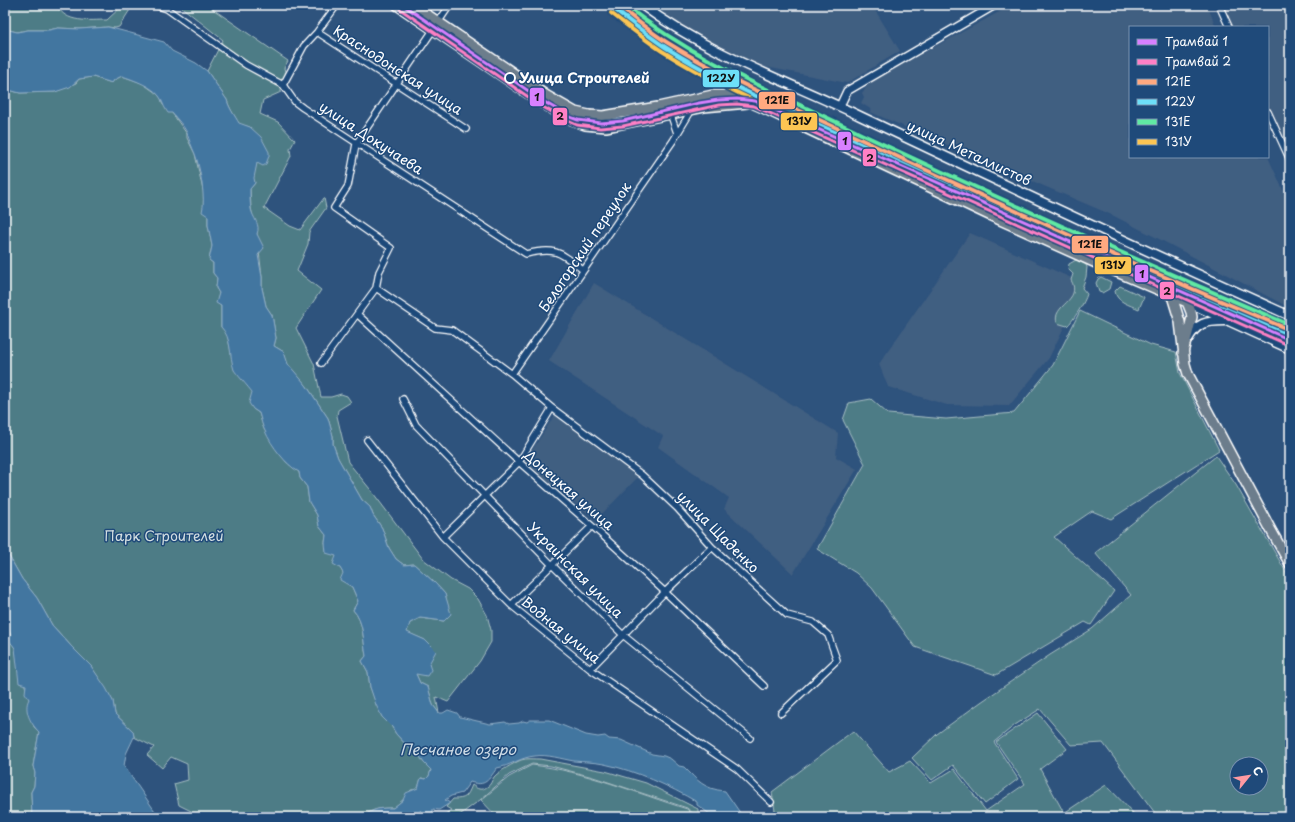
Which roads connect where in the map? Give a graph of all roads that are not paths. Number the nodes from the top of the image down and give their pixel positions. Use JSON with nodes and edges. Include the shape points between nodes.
{"nodes":[{"id":1,"x":155,"y":5,"type":"edge"},
{"id":2,"x":337,"y":5,"type":"edge"},
{"id":3,"x":398,"y":5,"type":"edge"},
{"id":4,"x":413,"y":5,"type":"edge"},
{"id":5,"x":450,"y":5,"type":"edge"},
{"id":6,"x":642,"y":5,"type":"edge"},
{"id":7,"x":995,"y":5,"type":"edge"},
{"id":8,"x":1219,"y":5,"type":"edge"},
{"id":9,"x":436,"y":26,"type":"junction"},
{"id":10,"x":1229,"y":26,"type":"edge"},
{"id":11,"x":317,"y":32,"type":"junction"},
{"id":12,"x":397,"y":84,"type":"junction"},
{"id":13,"x":283,"y":85,"type":"junction"},
{"id":14,"x":702,"y":97,"type":"junction"},
{"id":15,"x":545,"y":99,"type":"junction"},
{"id":16,"x":691,"y":99,"type":"junction"},
{"id":17,"x":752,"y":103,"type":"junction"},
{"id":18,"x":668,"y":104,"type":"junction"},
{"id":19,"x":840,"y":106,"type":"junction"},
{"id":20,"x":655,"y":107,"type":"junction"},
{"id":21,"x":704,"y":107,"type":"junction"},
{"id":22,"x":693,"y":110,"type":"junction"},
{"id":23,"x":1269,"y":114,"type":"edge"},
{"id":24,"x":661,"y":116,"type":"junction"},
{"id":25,"x":466,"y":129,"type":"dead end"},
{"id":26,"x":677,"y":133,"type":"junction"},
{"id":27,"x":356,"y":144,"type":"junction"},
{"id":28,"x":1290,"y":160,"type":"edge"},
{"id":29,"x":583,"y":270,"type":"junction"},
{"id":30,"x":376,"y":288,"type":"junction"},
{"id":31,"x":1172,"y":296,"type":"junction"},
{"id":32,"x":1188,"y":306,"type":"junction"},
{"id":33,"x":357,"y":314,"type":"junction"},
{"id":34,"x":1290,"y":316,"type":"edge"},
{"id":35,"x":1180,"y":322,"type":"junction"},
{"id":36,"x":1230,"y":322,"type":"junction"},
{"id":37,"x":1290,"y":349,"type":"edge"},
{"id":38,"x":1184,"y":350,"type":"junction"},
{"id":39,"x":321,"y":363,"type":"dead end"},
{"id":40,"x":512,"y":374,"type":"junction"},
{"id":41,"x":403,"y":399,"type":"dead end"},
{"id":42,"x":552,"y":408,"type":"junction"},
{"id":43,"x":367,"y":440,"type":"dead end"},
{"id":44,"x":519,"y":462,"type":"junction"},
{"id":45,"x":485,"y":496,"type":"junction"},
{"id":46,"x":592,"y":526,"type":"junction"},
{"id":47,"x":443,"y":537,"type":"junction"},
{"id":48,"x":712,"y":547,"type":"junction"},
{"id":49,"x":1290,"y":564,"type":"edge"},
{"id":50,"x":552,"y":565,"type":"junction"},
{"id":51,"x":665,"y":592,"type":"junction"},
{"id":52,"x":511,"y":605,"type":"junction"},
{"id":53,"x":623,"y":636,"type":"junction"},
{"id":54,"x":590,"y":670,"type":"junction"},
{"id":55,"x":764,"y":686,"type":"dead end"},
{"id":56,"x":781,"y":712,"type":"dead end"},
{"id":57,"x":750,"y":738,"type":"dead end"},
{"id":58,"x":771,"y":802,"type":"dead end"}],
"edges":[{"from":1,"to":13,"type":"street","name":"улица Докучаева","via":[[167,9],[246,65]]},
{"from":2,"to":11,"type":"street"},
{"from":3,"to":9,"type":"main road"},
{"from":4,"to":9,"type":"main road"},
{"from":5,"to":9,"type":"street"},
{"from":6,"to":19,"type":"main road","name":"улица Металлистов","via":[[685,34],[726,56]]},
{"from":7,"to":19,"type":"street","via":[[847,91]]},
{"from":8,"to":10,"type":"street"},
{"from":9,"to":12,"type":"street"},
{"from":9,"to":15,"type":"main road"},
{"from":11,"to":12,"type":"street","name":"Краснодонская улица"},
{"from":11,"to":13,"type":"street","via":[[304,46]]},
{"from":12,"to":25,"type":"street","name":"Краснодонская улица"},
{"from":12,"to":27,"type":"street"},
{"from":13,"to":27,"type":"street","name":"улица Докучаева","via":[[295,102]]},
{"from":14,"to":16,"type":"main road"},
{"from":14,"to":17,"type":"main road","via":[[727,94]]},
{"from":14,"to":21,"type":"street"},
{"from":15,"to":20,"type":"main road","via":[[589,115],[603,116]]},
{"from":15,"to":24,"type":"main road","via":[[569,119],[585,125],[606,126]]},
{"from":16,"to":18,"type":"main road"},
{"from":16,"to":22,"type":"street"},
{"from":17,"to":21,"type":"main road"},
{"from":17,"to":31,"type":"main road","via":[[989,215]]},
{"from":18,"to":20,"type":"main road"},
{"from":18,"to":24,"type":"street"},
{"from":19,"to":34,"type":"main road","name":"улица Металлистов"},
{"from":20,"to":24,"type":"street"},
{"from":20,"to":24,"type":"street"},
{"from":21,"to":22,"type":"main road"},
{"from":22,"to":24,"type":"main road"},
{"from":22,"to":26,"type":"street","name":"Белогорский переулок"},
{"from":23,"to":28,"type":"street"},
{"from":24,"to":26,"type":"street"},
{"from":26,"to":29,"type":"street","name":"Белогорский переулок"},
{"from":27,"to":29,"type":"street","name":"улица Докучаева","via":[[526,254],[555,251]]},
{"from":27,"to":30,"type":"street","via":[[348,186],[334,208],[391,248],[379,272]]},
{"from":29,"to":40,"type":"street","name":"Белогорский переулок"},
{"from":30,"to":33,"type":"street"},
{"from":30,"to":40,"type":"street","name":"улица Щаденко","via":[[435,328],[452,330]]},
{"from":31,"to":32,"type":"main road"},
{"from":31,"to":35,"type":"main road"},
{"from":32,"to":35,"type":"main road","via":[[1181,315]]},
{"from":32,"to":36,"type":"main road","via":[[1202,309]]},
{"from":32,"to":38,"type":"main road","via":[[1192,317]]},
{"from":33,"to":39,"type":"street"},
{"from":33,"to":44,"type":"street","name":"Донецкая улица"},
{"from":35,"to":38,"type":"main road"},
{"from":36,"to":37,"type":"main road"},
{"from":36,"to":38,"type":"main road","via":[[1200,324],[1190,336]]},
{"from":38,"to":49,"type":"main road","via":[[1188,374]]},
{"from":40,"to":42,"type":"street","name":"улица Щаденко"},
{"from":41,"to":45,"type":"street","name":"Украинская улица","via":[[416,425]]},
{"from":42,"to":44,"type":"street"},
{"from":42,"to":48,"type":"street","name":"улица Щаденко","via":[[642,475],[678,508]]},
{"from":43,"to":47,"type":"street","name":"Водная улица"},
{"from":44,"to":45,"type":"street"},
{"from":44,"to":46,"type":"street","name":"Донецкая улица"},
{"from":45,"to":47,"type":"street"},
{"from":45,"to":50,"type":"street","name":"Украинская улица"},
{"from":46,"to":50,"type":"street"},
{"from":46,"to":51,"type":"street","name":"Донецкая улица"},
{"from":47,"to":52,"type":"street","name":"Водная улица"},
{"from":48,"to":51,"type":"street"},
{"from":48,"to":56,"type":"street","name":"улица Щаденко","via":[[786,615],[814,622],[828,635],[837,660]]},
{"from":50,"to":52,"type":"street"},
{"from":50,"to":53,"type":"street","name":"Украинская улица"},
{"from":51,"to":53,"type":"street"},
{"from":51,"to":55,"type":"street","name":"Донецкая улица"},
{"from":52,"to":54,"type":"street","name":"Водная улица"},
{"from":53,"to":54,"type":"street"},
{"from":53,"to":57,"type":"street","name":"Украинская улица"},
{"from":54,"to":58,"type":"street","name":"Водная улица","via":[[737,769]]}]}
